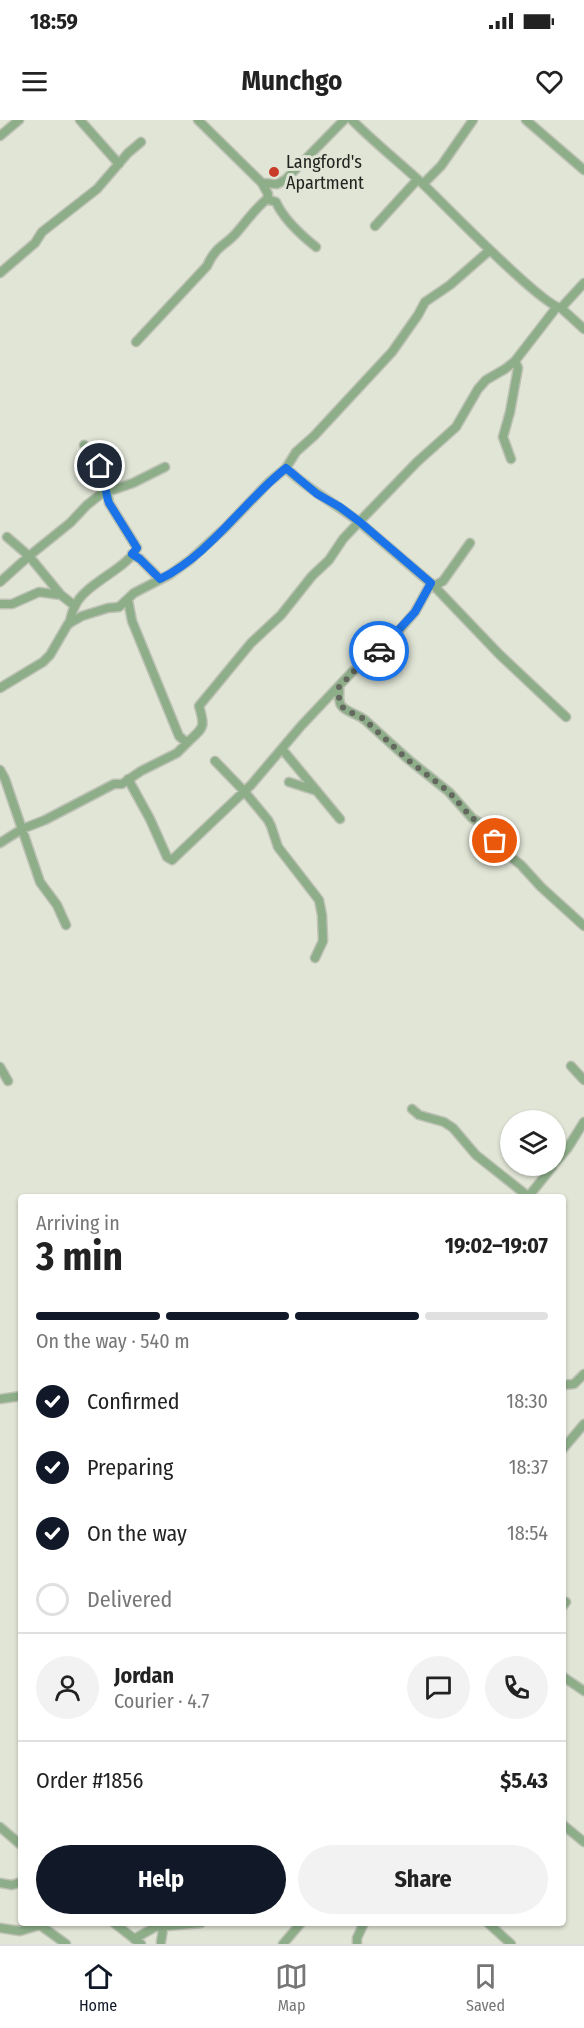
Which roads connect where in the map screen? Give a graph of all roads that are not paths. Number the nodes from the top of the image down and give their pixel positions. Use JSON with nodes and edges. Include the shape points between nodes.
{"nodes":[{"id":1,"x":19,"y":120,"type":"edge"},
{"id":2,"x":80,"y":120,"type":"edge"},
{"id":3,"x":198,"y":120,"type":"edge"},
{"id":4,"x":344,"y":120,"type":"edge"},
{"id":5,"x":352,"y":120,"type":"edge"},
{"id":6,"x":473,"y":120,"type":"edge"},
{"id":7,"x":526,"y":120,"type":"edge"},
{"id":8,"x":0,"y":136,"type":"edge"},
{"id":9,"x":141,"y":142,"type":"dead end"},
{"id":10,"x":119,"y":164,"type":"junction"},
{"id":11,"x":584,"y":170,"type":"edge"},
{"id":12,"x":420,"y":182,"type":"junction"},
{"id":13,"x":262,"y":183,"type":"junction"},
{"id":14,"x":267,"y":199,"type":"junction"},
{"id":15,"x":375,"y":226,"type":"dead end"},
{"id":16,"x":316,"y":247,"type":"dead end"},
{"id":17,"x":490,"y":250,"type":"junction"},
{"id":18,"x":0,"y":273,"type":"edge"},
{"id":19,"x":584,"y":283,"type":"edge"},
{"id":20,"x":558,"y":308,"type":"junction"},
{"id":21,"x":584,"y":329,"type":"edge"},
{"id":22,"x":136,"y":342,"type":"dead end"},
{"id":23,"x":515,"y":361,"type":"junction"},
{"id":24,"x":84,"y":445,"type":"dead end"},
{"id":25,"x":511,"y":459,"type":"dead end"},
{"id":26,"x":165,"y":467,"type":"dead end"},
{"id":27,"x":286,"y":468,"type":"junction"},
{"id":28,"x":107,"y":491,"type":"junction"},
{"id":29,"x":360,"y":522,"type":"junction"},
{"id":30,"x":7,"y":537,"type":"dead end"},
{"id":31,"x":470,"y":543,"type":"dead end"},
{"id":32,"x":132,"y":554,"type":"junction"},
{"id":33,"x":29,"y":556,"type":"junction"},
{"id":34,"x":160,"y":579,"type":"junction"},
{"id":35,"x":0,"y":582,"type":"edge"},
{"id":36,"x":432,"y":585,"type":"junction"},
{"id":37,"x":61,"y":595,"type":"junction"},
{"id":38,"x":128,"y":600,"type":"junction"},
{"id":39,"x":0,"y":604,"type":"edge"},
{"id":40,"x":75,"y":606,"type":"junction"},
{"id":41,"x":68,"y":624,"type":"junction"},
{"id":42,"x":339,"y":687,"type":"junction"},
{"id":43,"x":0,"y":688,"type":"edge"},
{"id":44,"x":566,"y":717,"type":"dead end"},
{"id":45,"x":187,"y":743,"type":"junction"},
{"id":46,"x":282,"y":749,"type":"junction"},
{"id":47,"x":215,"y":761,"type":"dead end"},
{"id":48,"x":0,"y":770,"type":"edge"},
{"id":49,"x":128,"y":779,"type":"junction"},
{"id":50,"x":289,"y":782,"type":"dead end"},
{"id":51,"x":244,"y":791,"type":"junction"},
{"id":52,"x":317,"y":791,"type":"junction"},
{"id":53,"x":340,"y":819,"type":"dead end"},
{"id":54,"x":22,"y":830,"type":"junction"},
{"id":55,"x":0,"y":843,"type":"edge"},
{"id":56,"x":66,"y":925,"type":"dead end"},
{"id":57,"x":584,"y":926,"type":"edge"},
{"id":58,"x":315,"y":958,"type":"dead end"},
{"id":59,"x":570,"y":1066,"type":"dead end"},
{"id":60,"x":0,"y":1067,"type":"edge"},
{"id":61,"x":584,"y":1080,"type":"edge"},
{"id":62,"x":8,"y":1081,"type":"dead end"},
{"id":63,"x":412,"y":1108,"type":"dead end"},
{"id":64,"x":584,"y":1122,"type":"edge"},
{"id":65,"x":566,"y":1150,"type":"edge"},
{"id":66,"x":545,"y":1176,"type":"edge"},
{"id":67,"x":525,"y":1194,"type":"edge"},
{"id":68,"x":531,"y":1194,"type":"edge"},
{"id":69,"x":584,"y":1374,"type":"edge"},
{"id":70,"x":566,"y":1385,"type":"edge"},
{"id":71,"x":18,"y":1396,"type":"edge"},
{"id":72,"x":0,"y":1399,"type":"edge"},
{"id":73,"x":584,"y":1424,"type":"edge"},
{"id":74,"x":566,"y":1445,"type":"edge"},
{"id":75,"x":566,"y":1679,"type":"edge"},
{"id":76,"x":584,"y":1691,"type":"edge"},
{"id":77,"x":0,"y":1827,"type":"edge"},
{"id":78,"x":566,"y":1827,"type":"edge"},
{"id":79,"x":18,"y":1842,"type":"edge"},
{"id":80,"x":584,"y":1842,"type":"edge"},
{"id":81,"x":0,"y":1883,"type":"edge"},
{"id":82,"x":18,"y":1883,"type":"edge"},
{"id":83,"x":37,"y":1926,"type":"edge"},
{"id":84,"x":41,"y":1926,"type":"edge"},
{"id":85,"x":118,"y":1926,"type":"edge"},
{"id":86,"x":160,"y":1926,"type":"edge"},
{"id":87,"x":164,"y":1926,"type":"edge"},
{"id":88,"x":298,"y":1926,"type":"edge"},
{"id":89,"x":363,"y":1926,"type":"edge"},
{"id":90,"x":491,"y":1926,"type":"edge"},
{"id":91,"x":0,"y":1928,"type":"edge"},
{"id":92,"x":137,"y":1941,"type":"edge"},
{"id":93,"x":161,"y":1942,"type":"dead end"},
{"id":94,"x":66,"y":1944,"type":"edge"},
{"id":95,"x":283,"y":1944,"type":"edge"},
{"id":96,"x":357,"y":1944,"type":"edge"},
{"id":97,"x":512,"y":1944,"type":"edge"}],
"edges":[{"from":1,"to":8,"type":"street"},
{"from":2,"to":10,"type":"street"},
{"from":3,"to":13,"type":"street"},
{"from":4,"to":13,"type":"street","via":[[285,180]]},
{"from":5,"to":12,"type":"street"},
{"from":6,"to":12,"type":"street","via":[[441,166]]},
{"from":7,"to":11,"type":"street"},
{"from":9,"to":10,"type":"street"},
{"from":10,"to":18,"type":"street","via":[[97,189],[42,232]]},
{"from":12,"to":15,"type":"street"},
{"from":12,"to":17,"type":"street"},
{"from":13,"to":14,"type":"street"},
{"from":14,"to":16,"type":"street","via":[[276,202],[294,227]]},
{"from":14,"to":22,"type":"street","via":[[219,246],[207,266]]},
{"from":17,"to":20,"type":"street"},
{"from":17,"to":27,"type":"street","via":[[425,302],[392,351],[296,452]]},
{"from":19,"to":20,"type":"street"},
{"from":20,"to":21,"type":"street"},
{"from":20,"to":23,"type":"street"},
{"from":23,"to":25,"type":"street","via":[[518,368],[503,437]]},
{"from":23,"to":29,"type":"street","via":[[486,380],[456,428]]},
{"from":24,"to":28,"type":"street","via":[[105,475]]},
{"from":26,"to":28,"type":"street"},
{"from":27,"to":29,"type":"street"},
{"from":27,"to":34,"type":"street","via":[[190,560]]},
{"from":28,"to":32,"type":"street","via":[[109,503],[137,548]]},
{"from":28,"to":33,"type":"street"},
{"from":29,"to":36,"type":"street"},
{"from":29,"to":45,"type":"street","via":[[199,706],[205,719],[203,727]]},
{"from":30,"to":33,"type":"street"},
{"from":31,"to":36,"type":"street","via":[[443,581]]},
{"from":32,"to":34,"type":"street"},
{"from":32,"to":40,"type":"street"},
{"from":33,"to":35,"type":"street"},
{"from":33,"to":37,"type":"street"},
{"from":34,"to":38,"type":"street"},
{"from":36,"to":42,"type":"street","via":[[384,649],[352,672]]},
{"from":36,"to":44,"type":"street"},
{"from":37,"to":39,"type":"street","via":[[39,592],[12,604]]},
{"from":37,"to":40,"type":"street"},
{"from":38,"to":41,"type":"street"},
{"from":38,"to":45,"type":"street","via":[[138,638],[179,736]]},
{"from":40,"to":41,"type":"street"},
{"from":41,"to":43,"type":"street","via":[[43,662]]},
{"from":42,"to":46,"type":"street"},
{"from":42,"to":57,"type":"street","via":[[344,709],[358,714],[449,792],[502,850]]},
{"from":45,"to":49,"type":"street","via":[[177,753]]},
{"from":46,"to":51,"type":"street"},
{"from":46,"to":52,"type":"street"},
{"from":47,"to":51,"type":"street"},
{"from":48,"to":54,"type":"street"},
{"from":49,"to":51,"type":"street","via":[[169,860]]},
{"from":49,"to":54,"type":"street"},
{"from":50,"to":52,"type":"street"},
{"from":51,"to":58,"type":"street","via":[[272,826],[278,847],[319,900],[323,941]]},
{"from":52,"to":53,"type":"street"},
{"from":54,"to":55,"type":"street"},
{"from":54,"to":56,"type":"street","via":[[40,882]]},
{"from":59,"to":61,"type":"street"},
{"from":60,"to":62,"type":"street"},
{"from":63,"to":67,"type":"street","via":[[453,1128],[476,1155]]},
{"from":64,"to":65,"type":"street"},
{"from":66,"to":68,"type":"street"},
{"from":69,"to":70,"type":"street","via":[[574,1384]]},
{"from":71,"to":72,"type":"street"},
{"from":73,"to":74,"type":"street"},
{"from":75,"to":76,"type":"street"},
{"from":77,"to":79,"type":"street"},
{"from":78,"to":80,"type":"street"},
{"from":81,"to":82,"type":"street"},
{"from":83,"to":91,"type":"street","via":[[20,1931]]},
{"from":84,"to":94,"type":"street"},
{"from":85,"to":92,"type":"street"},
{"from":86,"to":92,"type":"street"},
{"from":87,"to":93,"type":"street"},
{"from":88,"to":95,"type":"street"},
{"from":89,"to":96,"type":"street"},
{"from":90,"to":97,"type":"street"}]}
